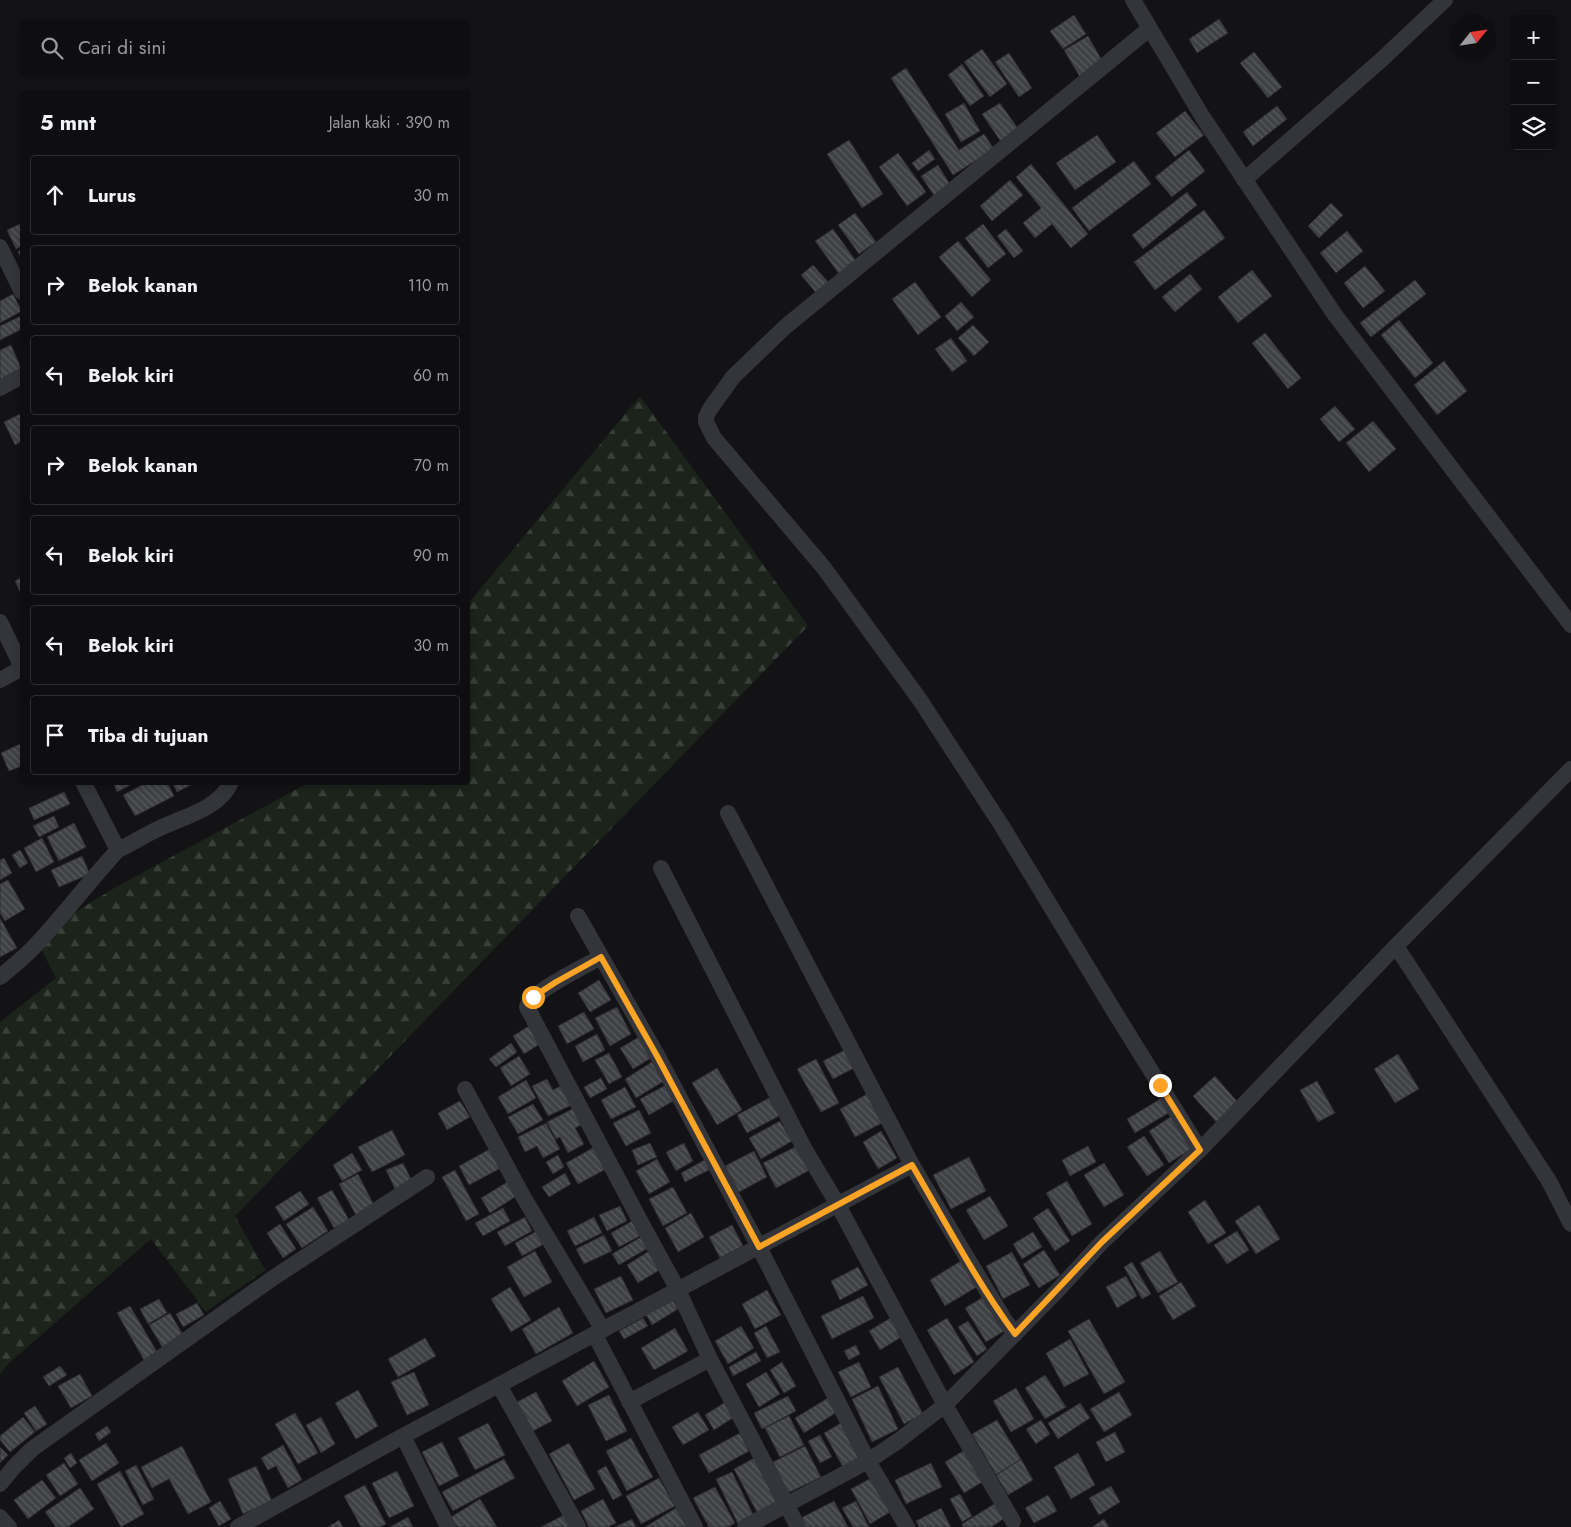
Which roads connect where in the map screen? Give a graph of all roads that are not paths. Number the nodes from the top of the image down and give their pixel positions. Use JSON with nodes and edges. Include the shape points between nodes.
{"nodes":[{"id":1,"x":1133,"y":0,"type":"edge"},
{"id":2,"x":1445,"y":0,"type":"edge"},
{"id":3,"x":1149,"y":29,"type":"junction"},
{"id":4,"x":1244,"y":180,"type":"junction"},
{"id":5,"x":0,"y":247,"type":"edge"},
{"id":6,"x":20,"y":288,"type":"edge"},
{"id":7,"x":20,"y":377,"type":"edge"},
{"id":8,"x":0,"y":388,"type":"edge"},
{"id":9,"x":0,"y":622,"type":"edge"},
{"id":10,"x":1571,"y":625,"type":"edge"},
{"id":11,"x":20,"y":664,"type":"edge"},
{"id":12,"x":20,"y":669,"type":"edge"},
{"id":13,"x":0,"y":680,"type":"edge"},
{"id":14,"x":1571,"y":769,"type":"edge"},
{"id":15,"x":85,"y":785,"type":"edge"},
{"id":16,"x":229,"y":785,"type":"edge"},
{"id":17,"x":728,"y":813,"type":"dead end"},
{"id":18,"x":118,"y":850,"type":"junction"},
{"id":19,"x":661,"y":868,"type":"dead end"},
{"id":20,"x":578,"y":916,"type":"dead end"},
{"id":21,"x":1396,"y":946,"type":"junction"},
{"id":22,"x":601,"y":957,"type":"junction"},
{"id":23,"x":0,"y":977,"type":"edge"},
{"id":24,"x":465,"y":1089,"type":"dead end"},
{"id":25,"x":1200,"y":1150,"type":"junction"},
{"id":26,"x":912,"y":1165,"type":"junction"},
{"id":27,"x":427,"y":1177,"type":"dead end"},
{"id":28,"x":838,"y":1204,"type":"junction"},
{"id":29,"x":1571,"y":1224,"type":"edge"},
{"id":30,"x":759,"y":1247,"type":"junction"},
{"id":31,"x":678,"y":1290,"type":"junction"},
{"id":32,"x":599,"y":1332,"type":"junction"},
{"id":33,"x":1015,"y":1334,"type":"junction"},
{"id":34,"x":710,"y":1359,"type":"junction"},
{"id":35,"x":499,"y":1385,"type":"junction"},
{"id":36,"x":629,"y":1402,"type":"junction"},
{"id":37,"x":945,"y":1405,"type":"junction"},
{"id":38,"x":403,"y":1436,"type":"junction"},
{"id":39,"x":868,"y":1461,"type":"junction"},
{"id":40,"x":0,"y":1484,"type":"edge"},
{"id":41,"x":786,"y":1504,"type":"junction"},
{"id":42,"x":0,"y":1517,"type":"edge"},
{"id":43,"x":1014,"y":1520,"type":"dead end"},
{"id":44,"x":9,"y":1527,"type":"edge"},
{"id":45,"x":238,"y":1527,"type":"edge"},
{"id":46,"x":448,"y":1527,"type":"edge"},
{"id":47,"x":578,"y":1527,"type":"edge"},
{"id":48,"x":695,"y":1527,"type":"edge"},
{"id":49,"x":745,"y":1527,"type":"edge"},
{"id":50,"x":798,"y":1527,"type":"edge"},
{"id":51,"x":907,"y":1527,"type":"edge"}],
"edges":[{"from":1,"to":3,"type":"street"},
{"from":2,"to":4,"type":"street"},
{"from":3,"to":4,"type":"street"},
{"from":3,"to":25,"type":"street","via":[[785,327],[733,377],[705,419],[714,438],[824,568],[920,700],[1002,826]]},
{"from":4,"to":10,"type":"street","via":[[1334,315]]},
{"from":5,"to":6,"type":"street"},
{"from":7,"to":8,"type":"street"},
{"from":9,"to":11,"type":"street"},
{"from":12,"to":13,"type":"street"},
{"from":14,"to":21,"type":"street"},
{"from":15,"to":18,"type":"street"},
{"from":16,"to":18,"type":"street","via":[[212,805]]},
{"from":17,"to":26,"type":"street"},
{"from":18,"to":23,"type":"street","via":[[31,950]]},
{"from":19,"to":28,"type":"street","via":[[804,1148]]},
{"from":20,"to":22,"type":"street"},
{"from":21,"to":25,"type":"street"},
{"from":21,"to":29,"type":"street","via":[[1549,1181]]},
{"from":22,"to":30,"type":"street"},
{"from":22,"to":31,"type":"street","via":[[533,997],[526,1007]]},
{"from":24,"to":32,"type":"street"},
{"from":25,"to":33,"type":"street","via":[[1102,1242]]},
{"from":26,"to":28,"type":"street"},
{"from":26,"to":33,"type":"street"},
{"from":27,"to":40,"type":"street","via":[[273,1278],[32,1449]]},
{"from":28,"to":30,"type":"street"},
{"from":28,"to":37,"type":"street"},
{"from":30,"to":31,"type":"street"},
{"from":30,"to":39,"type":"street"},
{"from":31,"to":32,"type":"street"},
{"from":31,"to":34,"type":"street"},
{"from":32,"to":35,"type":"street"},
{"from":32,"to":36,"type":"street"},
{"from":33,"to":37,"type":"street"},
{"from":34,"to":36,"type":"street"},
{"from":34,"to":41,"type":"street"},
{"from":35,"to":38,"type":"street"},
{"from":35,"to":47,"type":"street"},
{"from":36,"to":48,"type":"street"},
{"from":37,"to":39,"type":"street"},
{"from":37,"to":43,"type":"street"},
{"from":38,"to":45,"type":"street"},
{"from":38,"to":46,"type":"street"},
{"from":39,"to":41,"type":"street"},
{"from":39,"to":51,"type":"street"},
{"from":41,"to":49,"type":"street"},
{"from":41,"to":50,"type":"street"},
{"from":42,"to":44,"type":"street"}]}
